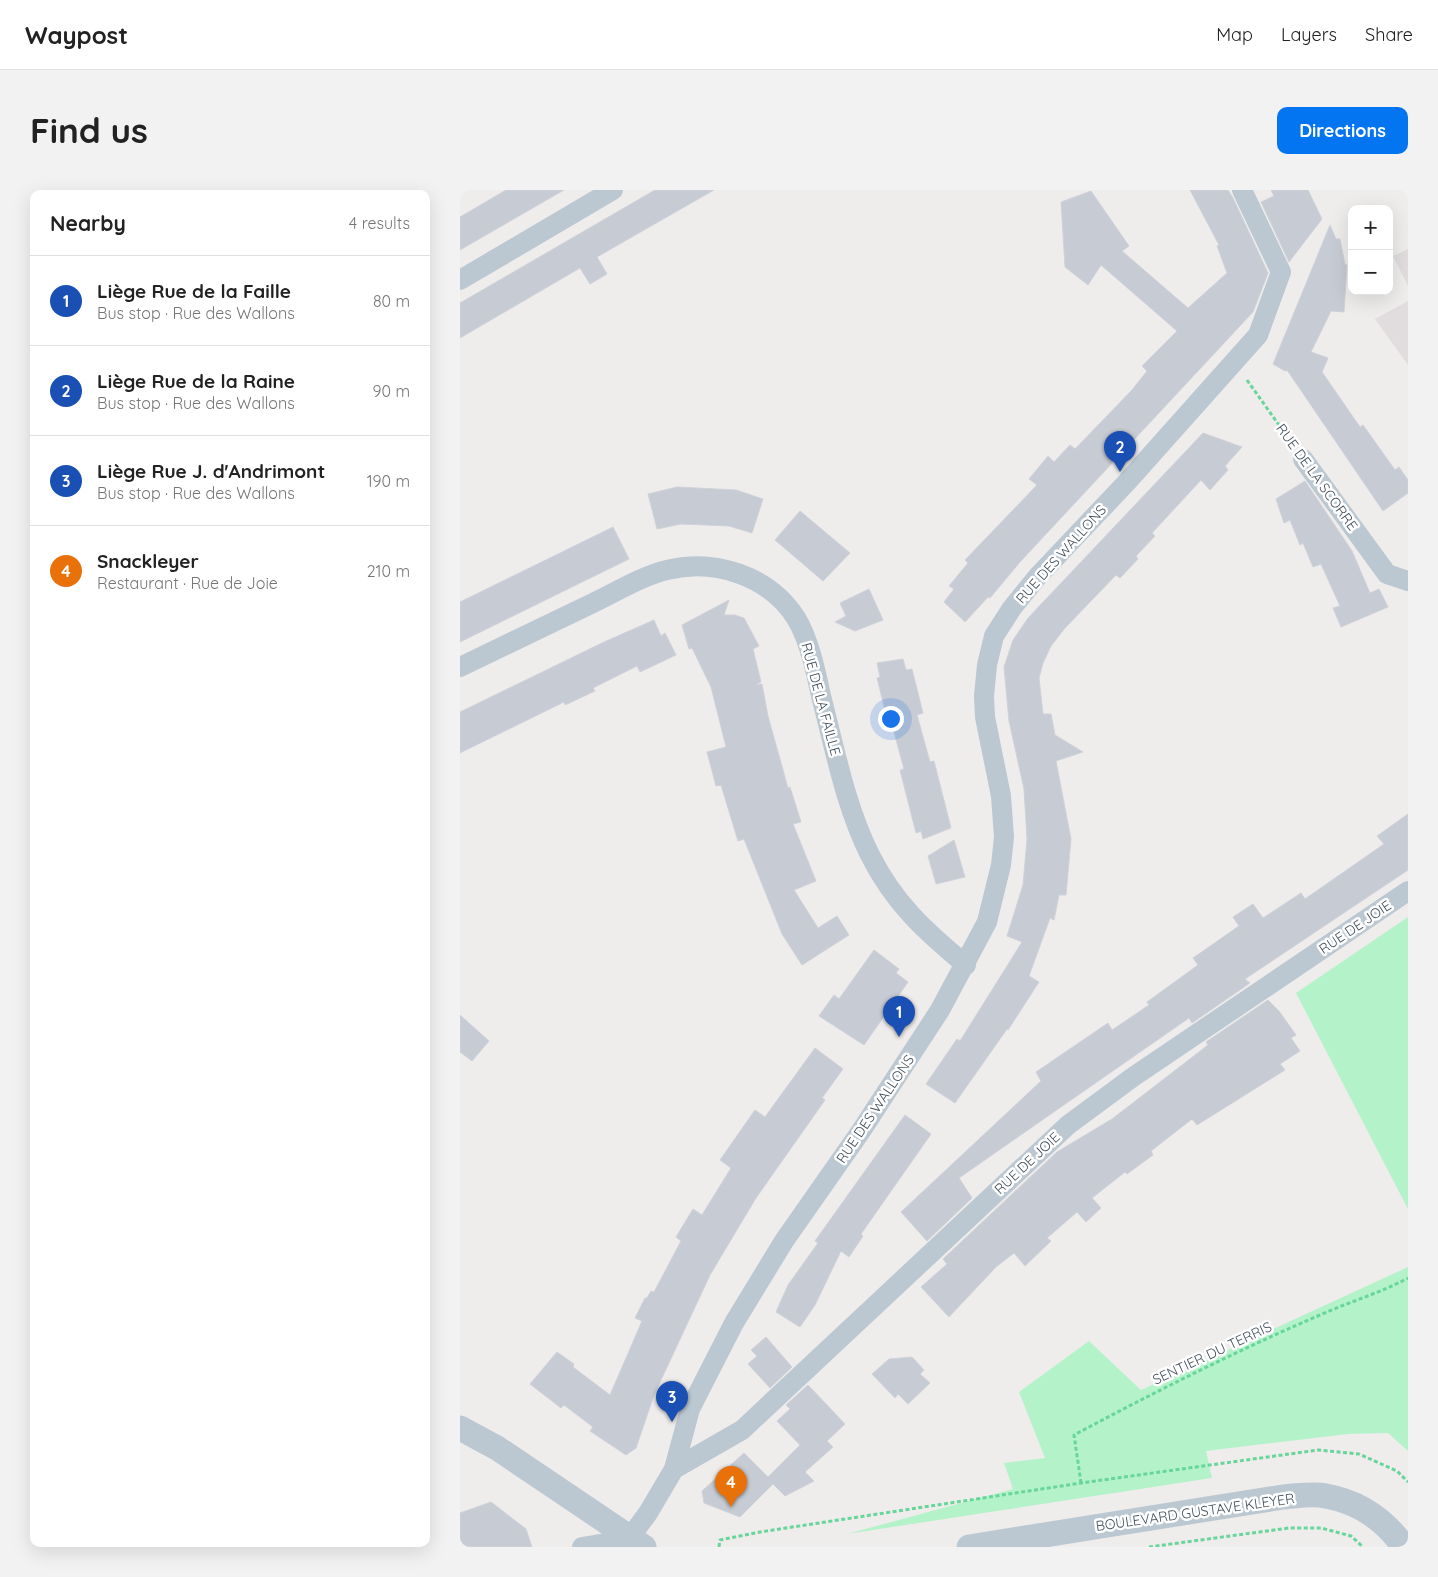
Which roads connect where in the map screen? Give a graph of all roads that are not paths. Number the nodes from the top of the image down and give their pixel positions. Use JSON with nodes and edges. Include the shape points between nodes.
{"nodes":[{"id":1,"x":613,"y":190,"type":"edge"},
{"id":2,"x":1242,"y":190,"type":"edge"},
{"id":3,"x":460,"y":280,"type":"edge"},
{"id":4,"x":1303,"y":459,"type":"road end"},
{"id":5,"x":1408,"y":580,"type":"edge"},
{"id":6,"x":460,"y":667,"type":"edge"},
{"id":7,"x":1408,"y":891,"type":"edge"},
{"id":8,"x":966,"y":965,"type":"junction"},
{"id":9,"x":460,"y":1428,"type":"edge"},
{"id":10,"x":674,"y":1469,"type":"junction"},
{"id":11,"x":632,"y":1544,"type":"edge"},
{"id":12,"x":582,"y":1547,"type":"edge"},
{"id":13,"x":969,"y":1547,"type":"edge"},
{"id":14,"x":1404,"y":1547,"type":"edge"}],
"edges":[{"from":1,"to":3,"type":"street"},
{"from":2,"to":8,"type":"street","name":"RUE DES WALLONS","via":[[1281,272],[1258,335],[1038,576],[994,636],[984,696],[1001,796],[1004,837],[1001,865],[987,922]]},
{"from":4,"to":5,"type":"street","name":"RUE DE LA SCORRE","via":[[1387,574]]},
{"from":6,"to":8,"type":"street","name":"RUE DE LA FAILLE","via":[[667,570],[713,566],[748,576],[778,597],[796,619],[813,662],[847,800],[887,886],[911,917]]},
{"from":7,"to":10,"type":"street","name":"RUE DE JOIE","via":[[1068,1125],[742,1430]]},
{"from":8,"to":10,"type":"street","name":"RUE DES WALLONS","via":[[862,1131],[784,1241],[734,1322],[690,1409]]},
{"from":9,"to":11,"type":"street","via":[[497,1448]]},
{"from":10,"to":11,"type":"street","name":"RUE DES WALLONS"},
{"from":11,"to":12,"type":"street"},
{"from":13,"to":14,"type":"street","name":"BOULEVARD GUSTAVE KLEYER","via":[[1283,1497],[1325,1496],[1367,1510],[1393,1531]]}]}
